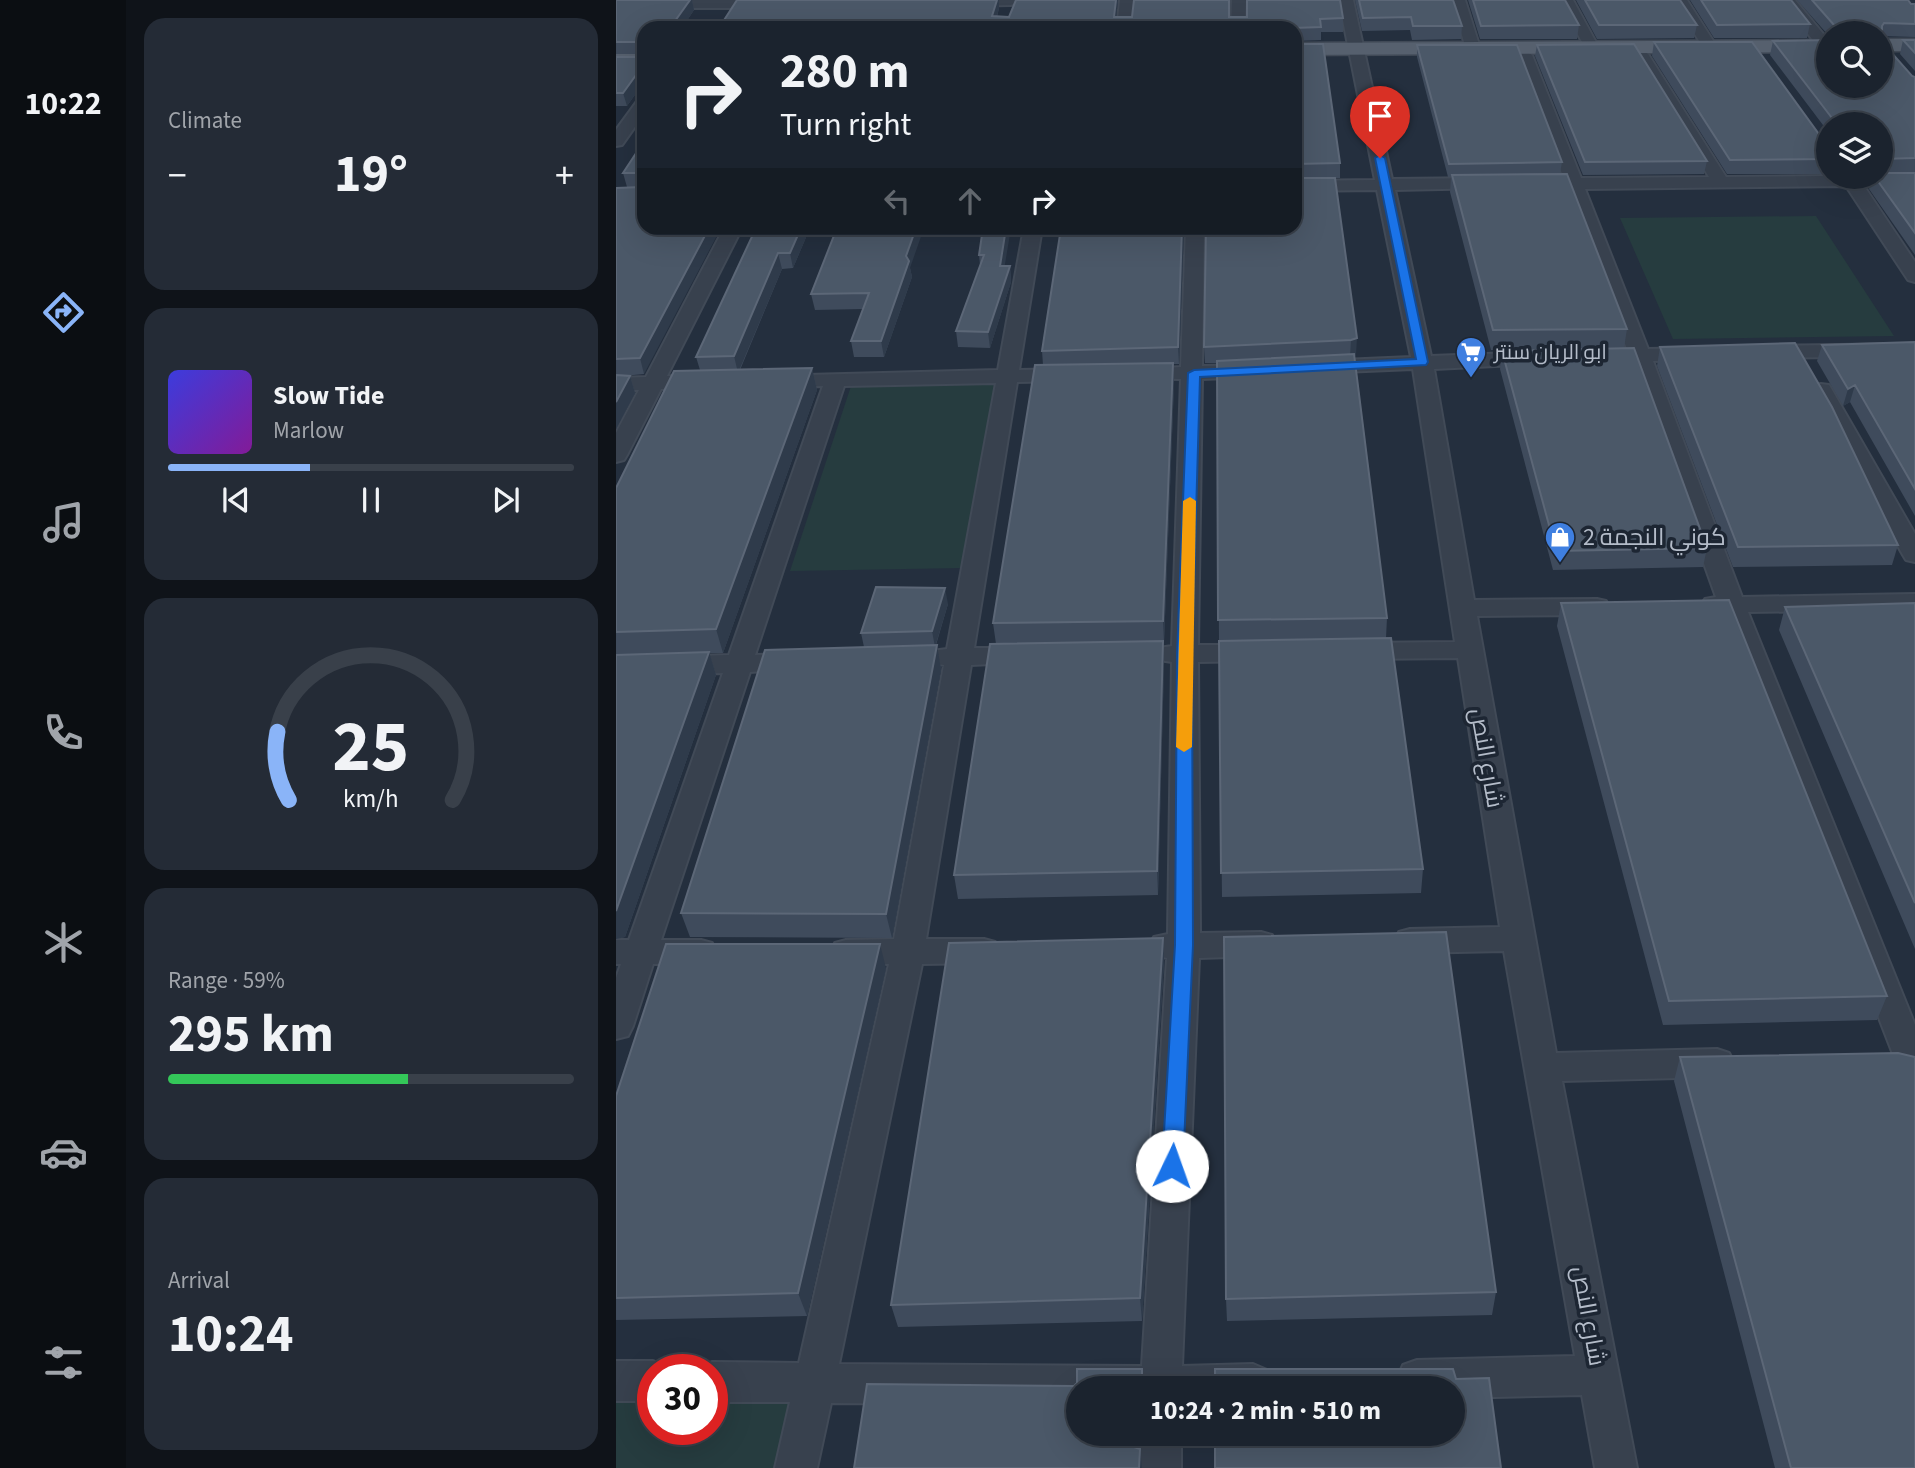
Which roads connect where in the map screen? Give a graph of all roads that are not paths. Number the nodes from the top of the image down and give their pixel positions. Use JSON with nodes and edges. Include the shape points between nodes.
{"nodes":[{"id":1,"x":1012,"y":0,"type":"edge"},
{"id":2,"x":1127,"y":0,"type":"edge"},
{"id":3,"x":1239,"y":0,"type":"edge"},
{"id":4,"x":1346,"y":0,"type":"edge"},
{"id":5,"x":1458,"y":0,"type":"edge"},
{"id":6,"x":1566,"y":0,"type":"edge"},
{"id":7,"x":1680,"y":0,"type":"edge"},
{"id":8,"x":1788,"y":0,"type":"edge"},
{"id":9,"x":665,"y":2,"type":"edge"},
{"id":10,"x":945,"y":2,"type":"edge"},
{"id":11,"x":616,"y":4,"type":"edge"},
{"id":12,"x":783,"y":7,"type":"edge"},
{"id":13,"x":1006,"y":19,"type":"edge"},
{"id":14,"x":1125,"y":21,"type":"edge"},
{"id":15,"x":1238,"y":21,"type":"edge"},
{"id":16,"x":1816,"y":34,"type":"edge"},
{"id":17,"x":1915,"y":45,"type":"edge"},
{"id":18,"x":1710,"y":47,"type":"junction"},
{"id":19,"x":1473,"y":48,"type":"junction"},
{"id":20,"x":1592,"y":48,"type":"junction"},
{"id":21,"x":1816,"y":48,"type":"edge"},
{"id":22,"x":1302,"y":49,"type":"edge"},
{"id":23,"x":1816,"y":50,"type":"edge"},
{"id":24,"x":1893,"y":50,"type":"edge"},
{"id":25,"x":1357,"y":52,"type":"junction"},
{"id":26,"x":1893,"y":52,"type":"edge"},
{"id":27,"x":1915,"y":52,"type":"edge"},
{"id":28,"x":1641,"y":54,"type":"junction"},
{"id":29,"x":637,"y":55,"type":"edge"},
{"id":30,"x":1525,"y":55,"type":"junction"},
{"id":31,"x":616,"y":56,"type":"edge"},
{"id":32,"x":1302,"y":56,"type":"edge"},
{"id":33,"x":616,"y":62,"type":"edge"},
{"id":34,"x":637,"y":62,"type":"edge"},
{"id":35,"x":637,"y":112,"type":"edge"},
{"id":36,"x":616,"y":141,"type":"edge"},
{"id":37,"x":1816,"y":180,"type":"edge"},
{"id":38,"x":1893,"y":180,"type":"edge"},
{"id":39,"x":1915,"y":180,"type":"edge"},
{"id":40,"x":1385,"y":183,"type":"junction"},
{"id":41,"x":1721,"y":183,"type":"junction"},
{"id":42,"x":1506,"y":184,"type":"edge"},
{"id":43,"x":1545,"y":184,"type":"edge"},
{"id":44,"x":1572,"y":184,"type":"junction"},
{"id":45,"x":1302,"y":186,"type":"edge"},
{"id":46,"x":1857,"y":189,"type":"edge"},
{"id":47,"x":729,"y":235,"type":"edge"},
{"id":48,"x":1032,"y":235,"type":"edge"},
{"id":49,"x":1195,"y":235,"type":"edge"},
{"id":50,"x":1915,"y":276,"type":"edge"},
{"id":51,"x":1915,"y":350,"type":"edge"},
{"id":52,"x":1798,"y":351,"type":"junction"},
{"id":53,"x":1746,"y":352,"type":"edge"},
{"id":54,"x":1719,"y":353,"type":"edge"},
{"id":55,"x":1640,"y":355,"type":"junction"},
{"id":56,"x":1422,"y":362,"type":"junction"},
{"id":57,"x":1301,"y":368,"type":"edge"},
{"id":58,"x":1274,"y":369,"type":"edge"},
{"id":59,"x":1194,"y":373,"type":"junction"},
{"id":60,"x":1087,"y":374,"type":"edge"},
{"id":61,"x":1114,"y":374,"type":"edge"},
{"id":62,"x":1006,"y":375,"type":"junction"},
{"id":63,"x":836,"y":379,"type":"junction"},
{"id":64,"x":757,"y":381,"type":"edge"},
{"id":65,"x":731,"y":382,"type":"edge"},
{"id":66,"x":616,"y":384,"type":"edge"},
{"id":67,"x":652,"y":384,"type":"junction"},
{"id":68,"x":616,"y":455,"type":"edge"},
{"id":69,"x":1915,"y":555,"type":"edge"},
{"id":70,"x":1915,"y":602,"type":"edge"},
{"id":71,"x":1691,"y":605,"type":"edge"},
{"id":72,"x":1732,"y":605,"type":"junction"},
{"id":73,"x":1624,"y":606,"type":"edge"},
{"id":74,"x":1463,"y":608,"type":"junction"},
{"id":75,"x":1469,"y":650,"type":"junction"},
{"id":76,"x":1279,"y":652,"type":"edge"},
{"id":77,"x":1334,"y":652,"type":"edge"},
{"id":78,"x":1144,"y":654,"type":"edge"},
{"id":79,"x":1185,"y":654,"type":"junction"},
{"id":80,"x":1051,"y":656,"type":"edge"},
{"id":81,"x":957,"y":657,"type":"junction"},
{"id":82,"x":916,"y":658,"type":"edge"},
{"id":83,"x":822,"y":661,"type":"edge"},
{"id":84,"x":740,"y":664,"type":"junction"},
{"id":85,"x":616,"y":667,"type":"edge"},
{"id":86,"x":1518,"y":939,"type":"junction"},
{"id":87,"x":1379,"y":941,"type":"edge"},
{"id":88,"x":1295,"y":943,"type":"edge"},
{"id":89,"x":1184,"y":945,"type":"junction"},
{"id":90,"x":1142,"y":946,"type":"edge"},
{"id":91,"x":1018,"y":950,"type":"edge"},
{"id":92,"x":629,"y":952,"type":"edge"},
{"id":93,"x":726,"y":952,"type":"edge"},
{"id":94,"x":810,"y":952,"type":"edge"},
{"id":95,"x":908,"y":953,"type":"junction"},
{"id":96,"x":616,"y":1026,"type":"edge"},
{"id":97,"x":1874,"y":1060,"type":"edge"},
{"id":98,"x":1750,"y":1063,"type":"edge"},
{"id":99,"x":1915,"y":1066,"type":"edge"},
{"id":100,"x":1544,"y":1067,"type":"junction"},
{"id":101,"x":1599,"y":1375,"type":"junction"},
{"id":102,"x":1162,"y":1376,"type":"edge"},
{"id":103,"x":1465,"y":1378,"type":"edge"},
{"id":104,"x":616,"y":1381,"type":"edge"},
{"id":105,"x":637,"y":1381,"type":"edge"},
{"id":106,"x":728,"y":1382,"type":"edge"},
{"id":107,"x":813,"y":1383,"type":"junction"},
{"id":108,"x":1066,"y":1386,"type":"edge"},
{"id":109,"x":1160,"y":1446,"type":"edge"},
{"id":110,"x":796,"y":1468,"type":"edge"},
{"id":111,"x":1160,"y":1468,"type":"edge"},
{"id":112,"x":1616,"y":1468,"type":"edge"}],
"edges":[{"from":1,"to":10,"type":"street"},
{"from":1,"to":13,"type":"street"},
{"from":2,"to":14,"type":"street"},
{"from":3,"to":15,"type":"street"},
{"from":4,"to":25,"type":"street","name":"شارع النص"},
{"from":5,"to":19,"type":"street"},
{"from":6,"to":20,"type":"street"},
{"from":7,"to":18,"type":"street"},
{"from":8,"to":16,"type":"street"},
{"from":9,"to":11,"type":"street"},
{"from":9,"to":12,"type":"street"},
{"from":17,"to":24,"type":"main road"},
{"from":18,"to":20,"type":"main road"},
{"from":18,"to":21,"type":"main road"},
{"from":19,"to":20,"type":"main road"},
{"from":19,"to":25,"type":"main road"},
{"from":22,"to":25,"type":"main road"},
{"from":23,"to":28,"type":"main road","via":[[1762,59]]},
{"from":25,"to":30,"type":"main road"},
{"from":25,"to":32,"type":"main road"},
{"from":25,"to":40,"type":"street","name":"شارع النص"},
{"from":26,"to":27,"type":"main road"},
{"from":28,"to":30,"type":"main road"},
{"from":28,"to":41,"type":"street"},
{"from":29,"to":31,"type":"main road"},
{"from":30,"to":44,"type":"street"},
{"from":33,"to":34,"type":"main road"},
{"from":35,"to":36,"type":"street"},
{"from":37,"to":41,"type":"street"},
{"from":38,"to":39,"type":"street"},
{"from":40,"to":42,"type":"street"},
{"from":40,"to":45,"type":"street"},
{"from":40,"to":56,"type":"street","name":"شارع النص"},
{"from":41,"to":44,"type":"street"},
{"from":43,"to":44,"type":"street"},
{"from":44,"to":55,"type":"street"},
{"from":46,"to":50,"type":"street"},
{"from":47,"to":67,"type":"street"},
{"from":48,"to":62,"type":"street"},
{"from":49,"to":59,"type":"street"},
{"from":51,"to":52,"type":"street"},
{"from":52,"to":53,"type":"street"},
{"from":52,"to":69,"type":"street"},
{"from":54,"to":55,"type":"street"},
{"from":55,"to":56,"type":"street"},
{"from":55,"to":72,"type":"street"},
{"from":56,"to":57,"type":"street"},
{"from":56,"to":74,"type":"street","name":"شارع النص"},
{"from":58,"to":59,"type":"street"},
{"from":59,"to":61,"type":"street"},
{"from":59,"to":79,"type":"street"},
{"from":60,"to":62,"type":"street"},
{"from":62,"to":63,"type":"street"},
{"from":62,"to":81,"type":"street"},
{"from":63,"to":64,"type":"street"},
{"from":63,"to":84,"type":"street"},
{"from":65,"to":67,"type":"street"},
{"from":66,"to":67,"type":"street"},
{"from":67,"to":68,"type":"street"},
{"from":70,"to":72,"type":"street"},
{"from":71,"to":72,"type":"street"},
{"from":72,"to":99,"type":"street"},
{"from":73,"to":74,"type":"street"},
{"from":74,"to":75,"type":"street","name":"شارع النص"},
{"from":75,"to":77,"type":"street"},
{"from":75,"to":86,"type":"street","name":"شارع النص"},
{"from":76,"to":79,"type":"street"},
{"from":78,"to":79,"type":"street"},
{"from":79,"to":89,"type":"street"},
{"from":80,"to":81,"type":"street"},
{"from":81,"to":82,"type":"street"},
{"from":81,"to":95,"type":"street"},
{"from":83,"to":84,"type":"street"},
{"from":84,"to":85,"type":"street"},
{"from":84,"to":92,"type":"street"},
{"from":86,"to":87,"type":"street"},
{"from":86,"to":100,"type":"street","name":"شارع النص"},
{"from":88,"to":89,"type":"street"},
{"from":89,"to":90,"type":"street"},
{"from":89,"to":102,"type":"street"},
{"from":91,"to":95,"type":"street"},
{"from":92,"to":93,"type":"street"},
{"from":92,"to":96,"type":"street"},
{"from":94,"to":95,"type":"street"},
{"from":95,"to":107,"type":"street"},
{"from":97,"to":99,"type":"street"},
{"from":98,"to":100,"type":"street"},
{"from":100,"to":101,"type":"street","name":"شارع النص"},
{"from":101,"to":103,"type":"street"},
{"from":101,"to":112,"type":"street","name":"شارع النص"},
{"from":104,"to":105,"type":"street"},
{"from":106,"to":107,"type":"street"},
{"from":107,"to":108,"type":"street"},
{"from":107,"to":110,"type":"street"},
{"from":109,"to":111,"type":"street"}]}
